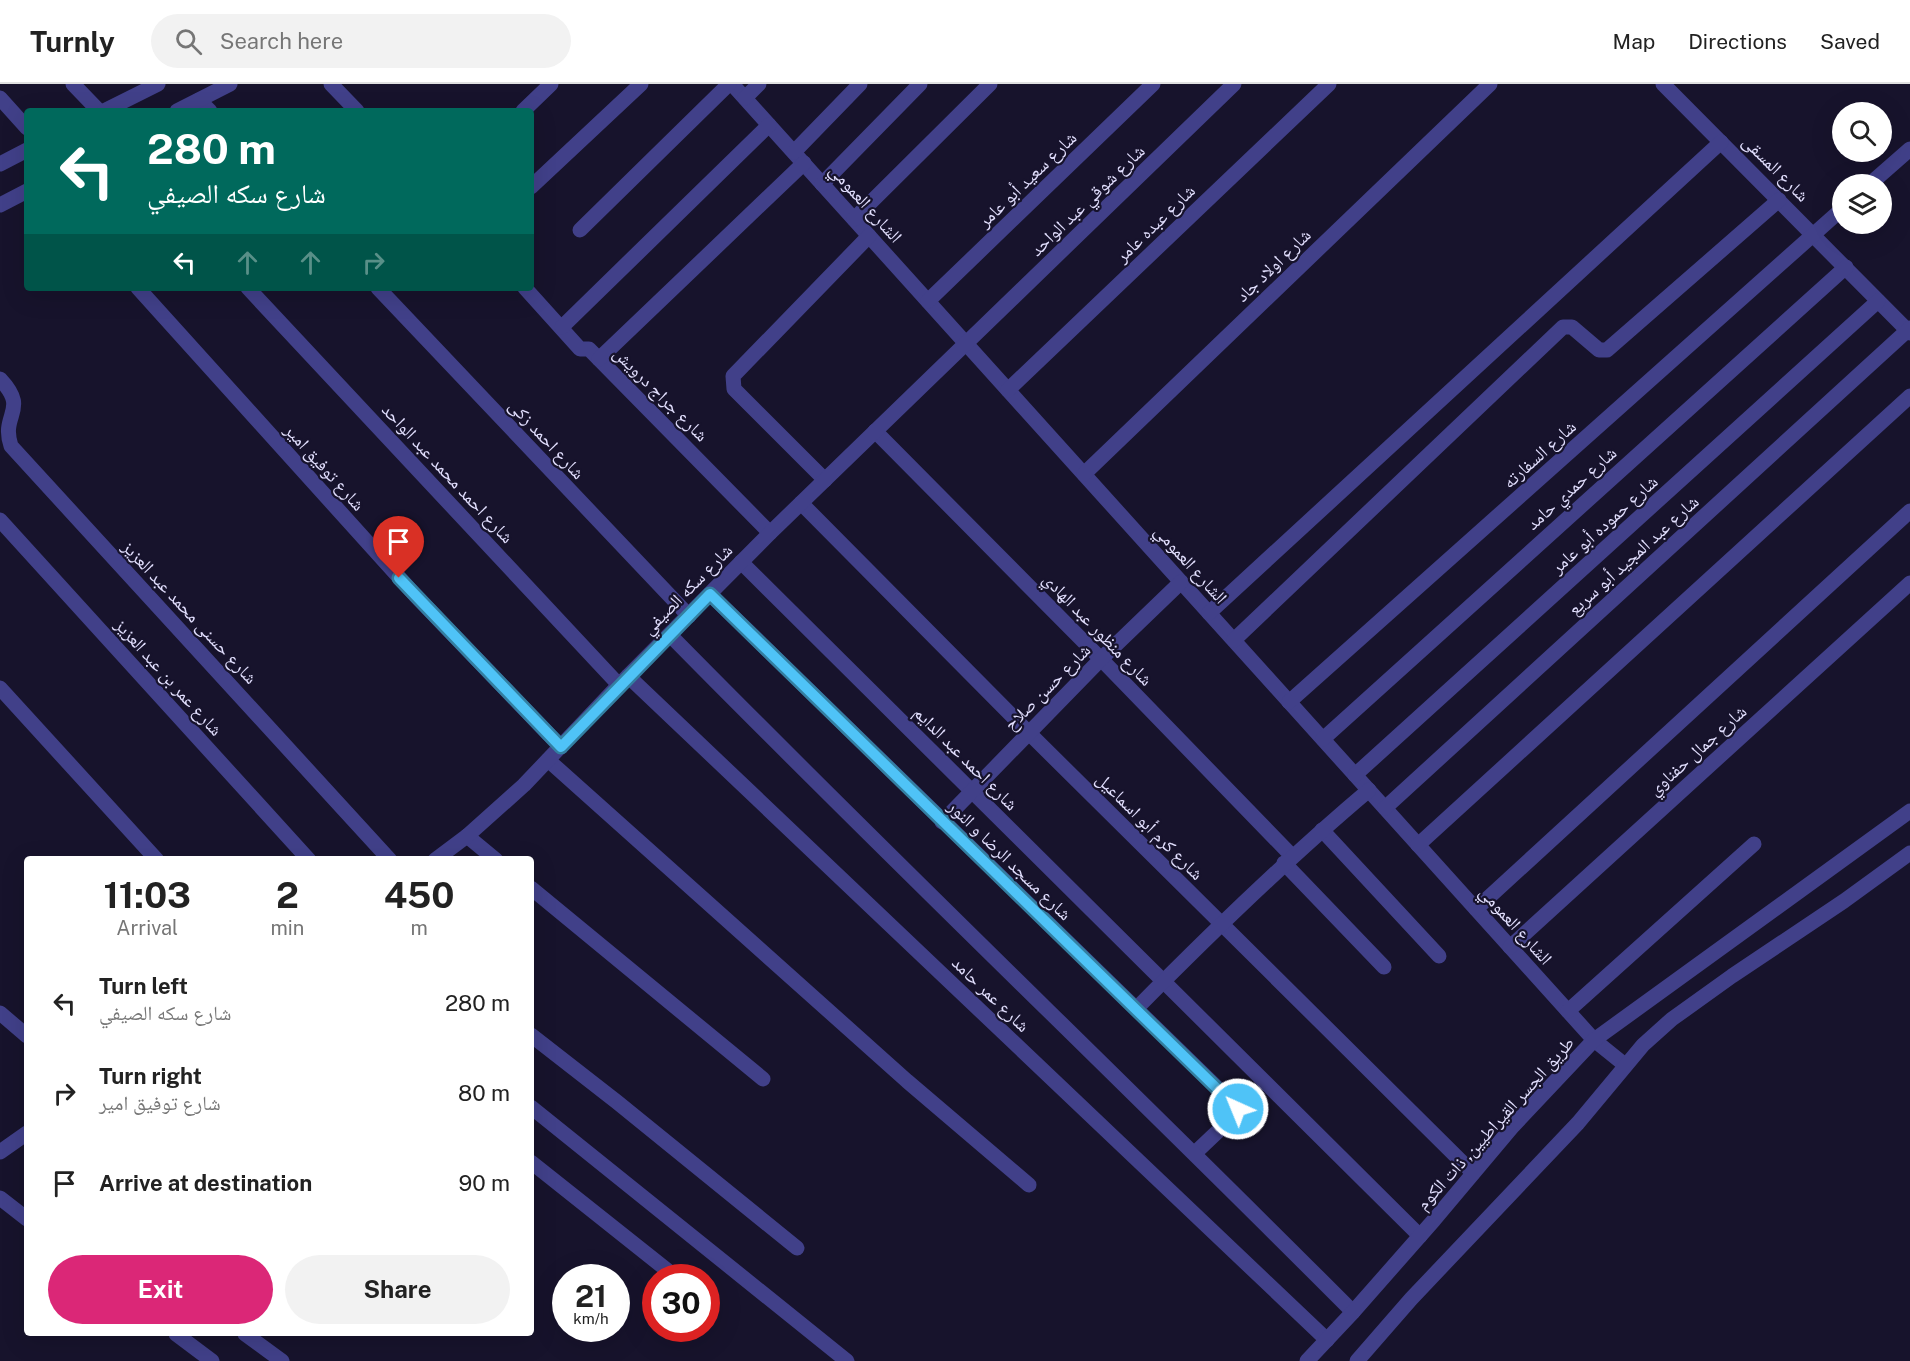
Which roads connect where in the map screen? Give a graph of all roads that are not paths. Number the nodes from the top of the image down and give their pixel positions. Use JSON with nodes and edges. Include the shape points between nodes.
{"nodes":[{"id":1,"x":73,"y":84,"type":"edge"},
{"id":2,"x":158,"y":84,"type":"edge"},
{"id":3,"x":230,"y":84,"type":"edge"},
{"id":4,"x":331,"y":84,"type":"edge"},
{"id":5,"x":551,"y":84,"type":"edge"},
{"id":6,"x":641,"y":84,"type":"edge"},
{"id":7,"x":731,"y":84,"type":"edge"},
{"id":8,"x":759,"y":84,"type":"edge"},
{"id":9,"x":860,"y":84,"type":"edge"},
{"id":10,"x":920,"y":84,"type":"edge"},
{"id":11,"x":990,"y":84,"type":"edge"},
{"id":12,"x":1153,"y":84,"type":"edge"},
{"id":13,"x":1234,"y":84,"type":"edge"},
{"id":14,"x":1329,"y":84,"type":"edge"},
{"id":15,"x":1490,"y":84,"type":"edge"},
{"id":16,"x":1663,"y":84,"type":"edge"},
{"id":17,"x":131,"y":89,"type":"edge"},
{"id":18,"x":0,"y":98,"type":"edge"},
{"id":19,"x":745,"y":98,"type":"junction"},
{"id":20,"x":204,"y":105,"type":"edge"},
{"id":21,"x":96,"y":108,"type":"edge"},
{"id":22,"x":108,"y":108,"type":"edge"},
{"id":23,"x":354,"y":108,"type":"edge"},
{"id":24,"x":526,"y":108,"type":"edge"},
{"id":25,"x":24,"y":125,"type":"edge"},
{"id":26,"x":769,"y":125,"type":"junction"},
{"id":27,"x":1721,"y":142,"type":"junction"},
{"id":28,"x":1910,"y":149,"type":"edge"},
{"id":29,"x":24,"y":152,"type":"edge"},
{"id":30,"x":799,"y":158,"type":"junction"},
{"id":31,"x":0,"y":164,"type":"edge"},
{"id":32,"x":1881,"y":174,"type":"edge"},
{"id":33,"x":534,"y":184,"type":"edge"},
{"id":34,"x":822,"y":184,"type":"junction"},
{"id":35,"x":24,"y":193,"type":"edge"},
{"id":36,"x":1779,"y":200,"type":"junction"},
{"id":37,"x":0,"y":205,"type":"edge"},
{"id":38,"x":1832,"y":218,"type":"edge"},
{"id":39,"x":854,"y":219,"type":"junction"},
{"id":40,"x":580,"y":230,"type":"dead end"},
{"id":41,"x":1814,"y":234,"type":"junction"},
{"id":42,"x":869,"y":236,"type":"junction"},
{"id":43,"x":1845,"y":267,"type":"junction"},
{"id":44,"x":141,"y":291,"type":"edge"},
{"id":45,"x":251,"y":291,"type":"edge"},
{"id":46,"x":381,"y":291,"type":"edge"},
{"id":47,"x":528,"y":291,"type":"edge"},
{"id":48,"x":1878,"y":301,"type":"junction"},
{"id":49,"x":928,"y":302,"type":"junction"},
{"id":50,"x":562,"y":327,"type":"junction"},
{"id":51,"x":1909,"y":330,"type":"edge"},
{"id":52,"x":966,"y":344,"type":"junction"},
{"id":53,"x":599,"y":359,"type":"junction"},
{"id":54,"x":0,"y":379,"type":"edge"},
{"id":55,"x":1008,"y":390,"type":"junction"},
{"id":56,"x":1910,"y":396,"type":"edge"},
{"id":57,"x":875,"y":430,"type":"junction"},
{"id":58,"x":1084,"y":474,"type":"junction"},
{"id":59,"x":825,"y":480,"type":"junction"},
{"id":60,"x":801,"y":503,"type":"junction"},
{"id":61,"x":1910,"y":511,"type":"edge"},
{"id":62,"x":0,"y":520,"type":"edge"},
{"id":63,"x":770,"y":533,"type":"junction"},
{"id":64,"x":741,"y":562,"type":"junction"},
{"id":65,"x":1181,"y":582,"type":"junction"},
{"id":66,"x":1910,"y":583,"type":"edge"},
{"id":67,"x":710,"y":594,"type":"junction"},
{"id":68,"x":1209,"y":613,"type":"junction"},
{"id":69,"x":689,"y":616,"type":"junction"},
{"id":70,"x":670,"y":635,"type":"junction"},
{"id":71,"x":1234,"y":640,"type":"junction"},
{"id":72,"x":1101,"y":659,"type":"junction"},
{"id":73,"x":624,"y":681,"type":"junction"},
{"id":74,"x":0,"y":688,"type":"edge"},
{"id":75,"x":1289,"y":702,"type":"junction"},
{"id":76,"x":1029,"y":734,"type":"junction"},
{"id":77,"x":1323,"y":739,"type":"junction"},
{"id":78,"x":561,"y":747,"type":"junction"},
{"id":79,"x":548,"y":760,"type":"junction"},
{"id":80,"x":1355,"y":775,"type":"junction"},
{"id":81,"x":1369,"y":790,"type":"junction"},
{"id":82,"x":971,"y":791,"type":"junction"},
{"id":83,"x":1385,"y":808,"type":"junction"},
{"id":84,"x":1910,"y":810,"type":"edge"},
{"id":85,"x":942,"y":822,"type":"junction"},
{"id":86,"x":1322,"y":830,"type":"junction"},
{"id":87,"x":467,"y":836,"type":"junction"},
{"id":88,"x":1754,"y":844,"type":"dead end"},
{"id":89,"x":1418,"y":845,"type":"junction"},
{"id":90,"x":1910,"y":853,"type":"edge"},
{"id":91,"x":153,"y":856,"type":"edge"},
{"id":92,"x":305,"y":856,"type":"edge"},
{"id":93,"x":386,"y":856,"type":"edge"},
{"id":94,"x":440,"y":856,"type":"edge"},
{"id":95,"x":491,"y":856,"type":"edge"},
{"id":96,"x":1288,"y":860,"type":"junction"},
{"id":97,"x":534,"y":890,"type":"edge"},
{"id":98,"x":1476,"y":909,"type":"junction"},
{"id":99,"x":1221,"y":923,"type":"junction"},
{"id":100,"x":1510,"y":947,"type":"junction"},
{"id":101,"x":1439,"y":956,"type":"dead end"},
{"id":102,"x":1384,"y":967,"type":"dead end"},
{"id":103,"x":1163,"y":982,"type":"junction"},
{"id":104,"x":1136,"y":1009,"type":"junction"},
{"id":105,"x":1568,"y":1011,"type":"junction"},
{"id":106,"x":0,"y":1013,"type":"edge"},
{"id":107,"x":24,"y":1033,"type":"edge"},
{"id":108,"x":534,"y":1037,"type":"edge"},
{"id":109,"x":1594,"y":1040,"type":"junction"},
{"id":110,"x":1625,"y":1065,"type":"junction"},
{"id":111,"x":763,"y":1079,"type":"dead end"},
{"id":112,"x":534,"y":1109,"type":"edge"},
{"id":113,"x":24,"y":1140,"type":"edge"},
{"id":114,"x":0,"y":1152,"type":"edge"},
{"id":115,"x":1195,"y":1153,"type":"junction"},
{"id":116,"x":534,"y":1164,"type":"edge"},
{"id":117,"x":1473,"y":1173,"type":"junction"},
{"id":118,"x":1029,"y":1185,"type":"dead end"},
{"id":119,"x":0,"y":1198,"type":"edge"},
{"id":120,"x":24,"y":1217,"type":"edge"},
{"id":121,"x":1420,"y":1236,"type":"junction"},
{"id":122,"x":797,"y":1248,"type":"dead end"},
{"id":123,"x":658,"y":1264,"type":"edge"},
{"id":124,"x":1353,"y":1312,"type":"junction"},
{"id":125,"x":179,"y":1336,"type":"edge"},
{"id":126,"x":248,"y":1336,"type":"edge"},
{"id":127,"x":1327,"y":1340,"type":"junction"},
{"id":128,"x":212,"y":1361,"type":"edge"},
{"id":129,"x":282,"y":1361,"type":"edge"},
{"id":130,"x":847,"y":1361,"type":"edge"},
{"id":131,"x":1307,"y":1361,"type":"edge"},
{"id":132,"x":1358,"y":1361,"type":"edge"}],
"edges":[{"from":1,"to":21,"type":"street"},
{"from":2,"to":17,"type":"street"},
{"from":3,"to":20,"type":"street"},
{"from":4,"to":23,"type":"street"},
{"from":5,"to":24,"type":"street"},
{"from":6,"to":33,"type":"street"},
{"from":7,"to":19,"type":"street","name":"الشارع العمومي"},
{"from":7,"to":40,"type":"street"},
{"from":8,"to":19,"type":"street"},
{"from":9,"to":30,"type":"street"},
{"from":10,"to":34,"type":"street"},
{"from":11,"to":39,"type":"street"},
{"from":12,"to":49,"type":"street","name":"شارع سعيد أبو عامر"},
{"from":13,"to":52,"type":"street","name":"شارع شوقي عبد الواحد"},
{"from":14,"to":55,"type":"street","name":"شارع عبده عامر"},
{"from":15,"to":58,"type":"street","name":"شارع اولاد جاد"},
{"from":16,"to":27,"type":"street","name":"شارع المسقى"},
{"from":17,"to":22,"type":"street"},
{"from":18,"to":25,"type":"street"},
{"from":19,"to":26,"type":"street","name":"الشارع العمومي"},
{"from":26,"to":30,"type":"street","name":"الشارع العمومي"},
{"from":26,"to":50,"type":"street"},
{"from":27,"to":36,"type":"street","name":"شارع المسقى"},
{"from":27,"to":68,"type":"street"},
{"from":28,"to":32,"type":"street"},
{"from":29,"to":31,"type":"street"},
{"from":30,"to":34,"type":"street","name":"الشارع العمومي"},
{"from":30,"to":53,"type":"street"},
{"from":34,"to":39,"type":"street","name":"الشارع العمومي"},
{"from":35,"to":37,"type":"street"},
{"from":36,"to":41,"type":"street","name":"شارع المسقى"},
{"from":36,"to":71,"type":"street","via":[[1607,350],[1599,350],[1572,327],[1563,327]]},
{"from":38,"to":41,"type":"street","name":"شارع السفارته"},
{"from":39,"to":42,"type":"street","name":"الشارع العمومي"},
{"from":41,"to":43,"type":"street","name":"شارع المسقى"},
{"from":41,"to":75,"type":"street","name":"شارع السفارته"},
{"from":42,"to":49,"type":"street","name":"الشارع العمومي"},
{"from":42,"to":59,"type":"street","via":[[732,381],[734,389]]},
{"from":43,"to":48,"type":"street","name":"شارع المسقى"},
{"from":43,"to":77,"type":"street","name":"شارع حمدي حامد"},
{"from":44,"to":78,"type":"street","name":"شارع توفيق امير","via":[[415,595]]},
{"from":45,"to":73,"type":"street","name":"شارع احمد محمد عبد الواحد"},
{"from":46,"to":69,"type":"street","name":"شارع احمد زكى"},
{"from":47,"to":50,"type":"street","name":"شارع جراج درويش"},
{"from":48,"to":51,"type":"street","name":"شارع المسقى"},
{"from":48,"to":80,"type":"street","name":"شارع حموده أبو عامر"},
{"from":49,"to":52,"type":"street","name":"الشارع العمومي"},
{"from":50,"to":53,"type":"street","name":"شارع جراج درويش","via":[[580,349],[590,349]]},
{"from":51,"to":83,"type":"street","name":"شارع عبد المجيد أبو سريع"},
{"from":52,"to":55,"type":"street","name":"الشارع العمومي"},
{"from":52,"to":57,"type":"street","name":"شارع سكه الصيفي"},
{"from":53,"to":63,"type":"street","name":"شارع جراج درويش"},
{"from":54,"to":93,"type":"street","name":"شارع حسنى محمد عبد العزيز","via":[[12,395],[13,404],[5,420],[11,446]]},
{"from":55,"to":58,"type":"street","name":"الشارع العمومي"},
{"from":56,"to":89,"type":"street"},
{"from":57,"to":59,"type":"street","name":"شارع سكه الصيفي"},
{"from":57,"to":72,"type":"street","name":"شارع منظور عبد الهادي"},
{"from":58,"to":65,"type":"street","name":"الشارع العمومي"},
{"from":59,"to":60,"type":"street","name":"شارع سكه الصيفي"},
{"from":60,"to":63,"type":"street","name":"شارع سكه الصيفي"},
{"from":60,"to":76,"type":"street","name":"شارع كرم أبو اسماعيل"},
{"from":61,"to":98,"type":"street"},
{"from":62,"to":92,"type":"street","name":"شارع عمر بن عبد العزيز"},
{"from":63,"to":64,"type":"street","name":"شارع سكه الصيفي"},
{"from":64,"to":67,"type":"street","name":"شارع سكه الصيفي"},
{"from":64,"to":82,"type":"street","name":"شارع احمد عبد الدايم"},
{"from":65,"to":68,"type":"street","name":"الشارع العمومي"},
{"from":65,"to":72,"type":"street","name":"شارع حسن صلاح"},
{"from":66,"to":100,"type":"street","name":"شارع جمال حفناوي"},
{"from":67,"to":69,"type":"street","name":"شارع سكه الصيفي"},
{"from":67,"to":85,"type":"street","name":"شارع مسجد الرضا و النور"},
{"from":68,"to":71,"type":"street","name":"الشارع العمومي"},
{"from":69,"to":70,"type":"street","name":"شارع سكه الصيفي"},
{"from":70,"to":73,"type":"street","name":"شارع سكه الصيفي"},
{"from":70,"to":115,"type":"street"},
{"from":71,"to":75,"type":"street","name":"الشارع العمومي"},
{"from":72,"to":76,"type":"street","name":"شارع حسن صلاح"},
{"from":72,"to":96,"type":"street","name":"شارع منظور عبد الهادي"},
{"from":73,"to":78,"type":"street","name":"شارع سكه الصيفي"},
{"from":73,"to":127,"type":"street","name":"شارع عمر حامد"},
{"from":74,"to":91,"type":"street"},
{"from":75,"to":77,"type":"street","name":"الشارع العمومي"},
{"from":76,"to":82,"type":"street","name":"شارع حسن صلاح"},
{"from":76,"to":99,"type":"street","name":"شارع كرم أبو اسماعيل"},
{"from":77,"to":80,"type":"street","name":"الشارع العمومي"},
{"from":78,"to":79,"type":"street","name":"شارع سكه الصيفي"},
{"from":79,"to":87,"type":"street","name":"شارع سكه الصيفي"},
{"from":79,"to":118,"type":"street"},
{"from":80,"to":81,"type":"street","name":"الشارع العمومي"},
{"from":81,"to":83,"type":"street","name":"الشارع العمومي"},
{"from":81,"to":86,"type":"street"},
{"from":82,"to":85,"type":"street","name":"شارع حسن صلاح"},
{"from":82,"to":103,"type":"street","name":"شارع احمد عبد الدايم"},
{"from":83,"to":89,"type":"street","name":"الشارع العمومي"},
{"from":84,"to":109,"type":"street","name":"طريق الجسر القيراطيين, ذات الكوم"},
{"from":85,"to":104,"type":"street","name":"شارع مسجد الرضا و النور"},
{"from":86,"to":96,"type":"street"},
{"from":86,"to":101,"type":"street"},
{"from":87,"to":94,"type":"street","name":"شارع سكه الصيفي"},
{"from":87,"to":95,"type":"street"},
{"from":88,"to":105,"type":"street"},
{"from":89,"to":98,"type":"street","name":"الشارع العمومي"},
{"from":90,"to":110,"type":"street","via":[[1672,1019]]},
{"from":96,"to":99,"type":"street"},
{"from":96,"to":102,"type":"street","name":"شارع منظور عبد الهادي"},
{"from":97,"to":111,"type":"street"},
{"from":98,"to":100,"type":"street","name":"الشارع العمومي"},
{"from":99,"to":103,"type":"street"},
{"from":99,"to":117,"type":"street","name":"شارع كرم أبو اسماعيل"},
{"from":100,"to":105,"type":"street","name":"الشارع العمومي"},
{"from":103,"to":104,"type":"street"},
{"from":103,"to":121,"type":"street","name":"شارع احمد عبد الدايم"},
{"from":104,"to":115,"type":"street","name":"شارع مسجد الرضا و النور","via":[[1237,1107],[1234,1116]]},
{"from":105,"to":109,"type":"street","name":"الشارع العمومي"},
{"from":106,"to":107,"type":"street"},
{"from":108,"to":122,"type":"street"},
{"from":109,"to":110,"type":"street","name":"الشارع العمومي"},
{"from":109,"to":117,"type":"street","name":"طريق الجسر القيراطيين, ذات الكوم"},
{"from":110,"to":132,"type":"street","via":[[1578,1124]]},
{"from":112,"to":130,"type":"street"},
{"from":113,"to":114,"type":"street"},
{"from":115,"to":124,"type":"street"},
{"from":116,"to":123,"type":"street"},
{"from":117,"to":121,"type":"street","name":"طريق الجسر القيراطيين, ذات الكوم"},
{"from":119,"to":120,"type":"street"},
{"from":121,"to":124,"type":"street","name":"طريق الجسر القيراطيين, ذات الكوم"},
{"from":124,"to":127,"type":"street","name":"طريق الجسر القيراطيين, ذات الكوم"},
{"from":125,"to":128,"type":"street"},
{"from":126,"to":129,"type":"street"},
{"from":127,"to":131,"type":"street","name":"طريق الجسر القيراطيين, ذات الكوم"}]}
